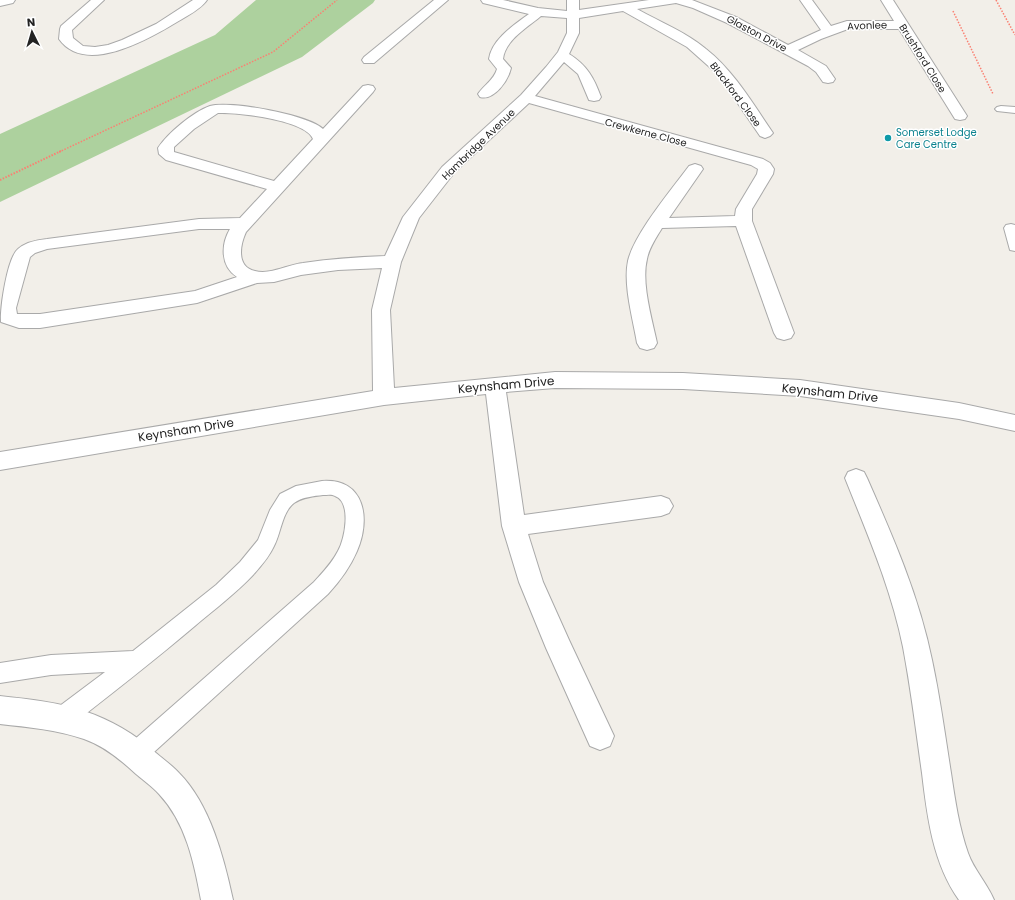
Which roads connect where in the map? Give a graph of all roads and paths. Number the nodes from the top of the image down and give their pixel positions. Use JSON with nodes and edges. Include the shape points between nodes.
{"nodes":[{"id":1,"x":9,"y":0,"type":"edge"},
{"id":2,"x":98,"y":0,"type":"edge"},
{"id":3,"x":202,"y":0,"type":"edge"},
{"id":4,"x":337,"y":0,"type":"edge"},
{"id":5,"x":442,"y":0,"type":"edge"},
{"id":6,"x":487,"y":0,"type":"edge"},
{"id":7,"x":573,"y":0,"type":"edge"},
{"id":8,"x":674,"y":0,"type":"edge"},
{"id":9,"x":679,"y":0,"type":"edge"},
{"id":10,"x":806,"y":0,"type":"edge"},
{"id":11,"x":887,"y":0,"type":"edge"},
{"id":12,"x":996,"y":0,"type":"edge"},
{"id":13,"x":0,"y":2,"type":"edge"},
{"id":14,"x":625,"y":7,"type":"junction"},
{"id":15,"x":538,"y":12,"type":"junction"},
{"id":16,"x":953,"y":12,"type":"dead end"},
{"id":17,"x":574,"y":15,"type":"junction"},
{"id":18,"x":903,"y":25,"type":"junction"},
{"id":19,"x":828,"y":31,"type":"junction"},
{"id":20,"x":1015,"y":36,"type":"edge"},
{"id":21,"x":787,"y":50,"type":"junction"},
{"id":22,"x":562,"y":55,"type":"junction"},
{"id":23,"x":369,"y":60,"type":"dead end"},
{"id":24,"x":828,"y":79,"type":"dead end"},
{"id":25,"x":368,"y":89,"type":"dead end"},
{"id":26,"x":485,"y":94,"type":"dead end"},
{"id":27,"x":594,"y":97,"type":"dead end"},
{"id":28,"x":526,"y":98,"type":"junction"},
{"id":29,"x":1001,"y":109,"type":"joint"},
{"id":30,"x":1015,"y":110,"type":"edge"},
{"id":31,"x":960,"y":116,"type":"dead end"},
{"id":32,"x":765,"y":133,"type":"dead end"},
{"id":33,"x":321,"y":139,"type":"junction"},
{"id":34,"x":695,"y":169,"type":"dead end"},
{"id":35,"x":0,"y":180,"type":"edge"},
{"id":36,"x":277,"y":187,"type":"junction"},
{"id":37,"x":743,"y":221,"type":"junction"},
{"id":38,"x":244,"y":223,"type":"junction"},
{"id":39,"x":657,"y":223,"type":"junction"},
{"id":40,"x":1011,"y":228,"type":"dead end"},
{"id":41,"x":1015,"y":247,"type":"edge"},
{"id":42,"x":392,"y":262,"type":"junction"},
{"id":43,"x":257,"y":277,"type":"junction"},
{"id":44,"x":784,"y":334,"type":"dead end"},
{"id":45,"x":647,"y":343,"type":"dead end"},
{"id":46,"x":495,"y":385,"type":"junction"},
{"id":47,"x":384,"y":398,"type":"junction"},
{"id":48,"x":1015,"y":424,"type":"edge"},
{"id":49,"x":0,"y":461,"type":"edge"},
{"id":50,"x":856,"y":478,"type":"dead end"},
{"id":51,"x":661,"y":506,"type":"dead end"},
{"id":52,"x":514,"y":526,"type":"junction"},
{"id":53,"x":136,"y":660,"type":"junction"},
{"id":54,"x":0,"y":673,"type":"edge"},
{"id":55,"x":0,"y":710,"type":"edge"},
{"id":56,"x":61,"y":719,"type":"junction"},
{"id":57,"x":600,"y":736,"type":"dead end"},
{"id":58,"x":135,"y":754,"type":"junction"},
{"id":59,"x":217,"y":900,"type":"edge"},
{"id":60,"x":978,"y":900,"type":"edge"}],
"edges":[{"from":1,"to":13,"type":"street"},
{"from":2,"to":3,"type":"street","via":[[66,29],[66,39],[81,50],[98,50],[128,42],[171,21]]},
{"from":4,"to":35,"type":"path","via":[[273,52]]},
{"from":5,"to":23,"type":"street"},
{"from":6,"to":15,"type":"street"},
{"from":7,"to":17,"type":"street","name":"Hambridge Avenue"},
{"from":8,"to":14,"type":"street"},
{"from":9,"to":21,"type":"street","name":"Glaston Drive","via":[[735,21]]},
{"from":10,"to":19,"type":"street"},
{"from":11,"to":18,"type":"street","name":"Brushford Close"},
{"from":12,"to":20,"type":"path"},
{"from":14,"to":17,"type":"street"},
{"from":14,"to":32,"type":"street","name":"Blackford Close","via":[[702,52],[716,65]]},
{"from":15,"to":17,"type":"street"},
{"from":15,"to":26,"type":"street","via":[[498,50],[497,62],[504,68],[504,72]]},
{"from":16,"to":29,"type":"path"},
{"from":17,"to":22,"type":"street","name":"Hambridge Avenue","via":[[573,33]]},
{"from":18,"to":19,"type":"street","name":"Avonlee","via":[[847,25]]},
{"from":18,"to":31,"type":"street","name":"Brushford Close"},
{"from":19,"to":21,"type":"street","name":"Avonlee"},
{"from":21,"to":24,"type":"street","name":"Glaston Drive","via":[[813,63]]},
{"from":22,"to":27,"type":"street","via":[[583,70]]},
{"from":22,"to":28,"type":"street","name":"Hambridge Avenue"},
{"from":25,"to":33,"type":"street"},
{"from":28,"to":37,"type":"street","name":"Crewkerne Close","via":[[758,162],[766,167],[765,174],[744,209]]},
{"from":28,"to":42,"type":"street","name":"Hambridge Avenue","via":[[448,170],[431,190],[411,216]]},
{"from":29,"to":30,"type":"lane"},
{"from":33,"to":36,"type":"street"},
{"from":33,"to":36,"type":"street","via":[[314,129],[300,122],[220,108],[210,111],[171,141],[166,148],[167,154],[172,157]]},
{"from":34,"to":39,"type":"street"},
{"from":36,"to":38,"type":"street"},
{"from":37,"to":39,"type":"street"},
{"from":37,"to":44,"type":"street"},
{"from":38,"to":43,"type":"street","via":[[233,241],[232,259],[238,269]]},
{"from":38,"to":43,"type":"street","via":[[199,224],[34,247],[21,256],[7,308],[8,317],[19,321],[40,320],[173,302],[197,297]]},
{"from":39,"to":45,"type":"street","via":[[637,260],[636,275]]},
{"from":40,"to":41,"type":"lane"},
{"from":42,"to":43,"type":"street","via":[[322,266],[278,276]]},
{"from":42,"to":47,"type":"street","name":"Hambridge Avenue","via":[[381,310]]},
{"from":46,"to":47,"type":"street","name":"Keynsham Drive"},
{"from":46,"to":48,"type":"street","name":"Keynsham Drive","via":[[555,380],[675,381],[800,388],[877,398]]},
{"from":46,"to":52,"type":"street"},
{"from":47,"to":49,"type":"street","name":"Keynsham Drive"},
{"from":50,"to":60,"type":"street","via":[[904,599],[916,647],[945,827],[959,870],[968,888]]},
{"from":51,"to":52,"type":"street"},
{"from":52,"to":57,"type":"street","via":[[531,582]]},
{"from":53,"to":54,"type":"lane","via":[[51,665]]},
{"from":53,"to":56,"type":"lane"},
{"from":53,"to":58,"type":"lane","via":[[176,629],[259,555],[268,541],[282,501],[303,491],[338,488],[352,501],[354,528],[350,545],[342,563],[321,588]]},
{"from":55,"to":56,"type":"street"},
{"from":56,"to":58,"type":"street","via":[[109,735]]},
{"from":58,"to":59,"type":"street","via":[[169,784],[188,810],[202,843]]}]}
